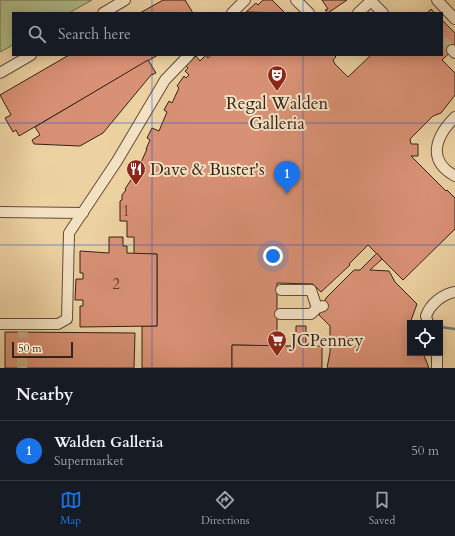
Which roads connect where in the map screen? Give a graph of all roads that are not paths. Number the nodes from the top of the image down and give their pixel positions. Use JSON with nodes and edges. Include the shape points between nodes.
{"nodes":[{"id":1,"x":125,"y":0,"type":"edge"},
{"id":2,"x":245,"y":0,"type":"edge"},
{"id":3,"x":296,"y":0,"type":"edge"},
{"id":4,"x":372,"y":0,"type":"edge"},
{"id":5,"x":436,"y":0,"type":"edge"},
{"id":6,"x":105,"y":12,"type":"edge"},
{"id":7,"x":233,"y":12,"type":"edge"},
{"id":8,"x":308,"y":12,"type":"edge"},
{"id":9,"x":359,"y":12,"type":"edge"},
{"id":10,"x":382,"y":12,"type":"edge"},
{"id":11,"x":455,"y":19,"type":"edge"},
{"id":12,"x":29,"y":56,"type":"edge"},
{"id":13,"x":188,"y":56,"type":"edge"},
{"id":14,"x":0,"y":73,"type":"edge"},
{"id":15,"x":455,"y":117,"type":"edge"},
{"id":16,"x":455,"y":176,"type":"edge"},
{"id":17,"x":0,"y":212,"type":"edge"},
{"id":18,"x":83,"y":212,"type":"junction"},
{"id":19,"x":281,"y":290,"type":"dead end"},
{"id":20,"x":455,"y":292,"type":"edge"},
{"id":21,"x":280,"y":314,"type":"dead end"},
{"id":22,"x":427,"y":320,"type":"edge"},
{"id":23,"x":0,"y":324,"type":"edge"},
{"id":24,"x":436,"y":356,"type":"edge"},
{"id":25,"x":437,"y":368,"type":"edge"}],
"edges":[{"from":1,"to":6,"type":"street"},
{"from":2,"to":7,"type":"street"},
{"from":3,"to":8,"type":"street"},
{"from":4,"to":9,"type":"street"},
{"from":4,"to":10,"type":"street"},
{"from":5,"to":11,"type":"street"},
{"from":12,"to":14,"type":"street"},
{"from":13,"to":18,"type":"street","via":[[165,80]]},
{"from":15,"to":16,"type":"street","via":[[440,133],[437,146],[442,166]]},
{"from":17,"to":18,"type":"street"},
{"from":18,"to":23,"type":"street","via":[[69,233],[67,319],[58,324],[22,328]]},
{"from":19,"to":21,"type":"street","via":[[311,290],[320,307],[311,314]]},
{"from":20,"to":22,"type":"street","via":[[447,294],[430,307]]},
{"from":24,"to":25,"type":"street"}]}
